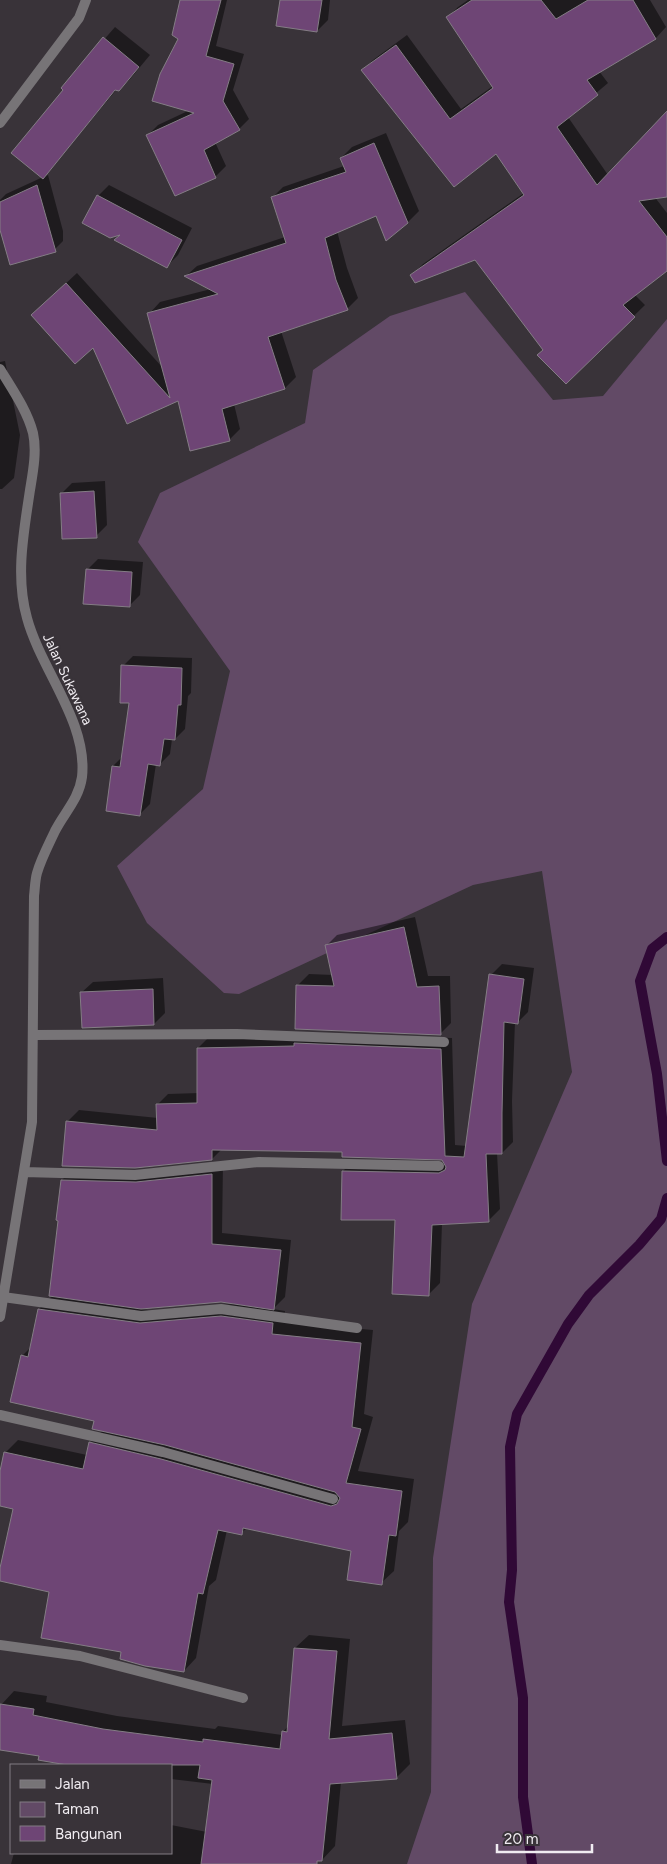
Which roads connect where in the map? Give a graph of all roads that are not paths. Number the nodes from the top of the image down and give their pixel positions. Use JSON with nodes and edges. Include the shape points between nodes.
{"nodes":[{"id":1,"x":86,"y":0,"type":"edge"},
{"id":2,"x":0,"y":122,"type":"edge"},
{"id":3,"x":0,"y":369,"type":"edge"},
{"id":4,"x":33,"y":1035,"type":"junction"},
{"id":5,"x":444,"y":1042,"type":"dead end"},
{"id":6,"x":440,"y":1166,"type":"dead end"},
{"id":7,"x":24,"y":1172,"type":"junction"},
{"id":8,"x":3,"y":1296,"type":"junction"},
{"id":9,"x":0,"y":1317,"type":"edge"},
{"id":10,"x":357,"y":1328,"type":"dead end"},
{"id":11,"x":0,"y":1415,"type":"edge"},
{"id":12,"x":334,"y":1499,"type":"dead end"},
{"id":13,"x":0,"y":1645,"type":"edge"},
{"id":14,"x":243,"y":1698,"type":"dead end"}],
"edges":[{"from":1,"to":2,"type":"street","via":[[79,18]]},
{"from":3,"to":4,"type":"street","name":"Jalan Sukawana","via":[[24,410],[33,434],[33,466],[21,583],[26,617],[36,646],[78,733],[82,758],[82,778],[77,795],[56,830],[37,874]]},
{"from":4,"to":5,"type":"street","via":[[237,1034]]},
{"from":4,"to":7,"type":"street","name":"Jalan Sukawana","via":[[32,1122]]},
{"from":6,"to":7,"type":"street","via":[[259,1162],[135,1175]]},
{"from":7,"to":8,"type":"street","name":"Jalan Sukawana"},
{"from":8,"to":9,"type":"street","name":"Jalan Sukawana"},
{"from":8,"to":10,"type":"street","via":[[141,1316],[222,1309]]},
{"from":11,"to":12,"type":"street","via":[[163,1452]]},
{"from":13,"to":14,"type":"street","via":[[80,1656]]}]}
